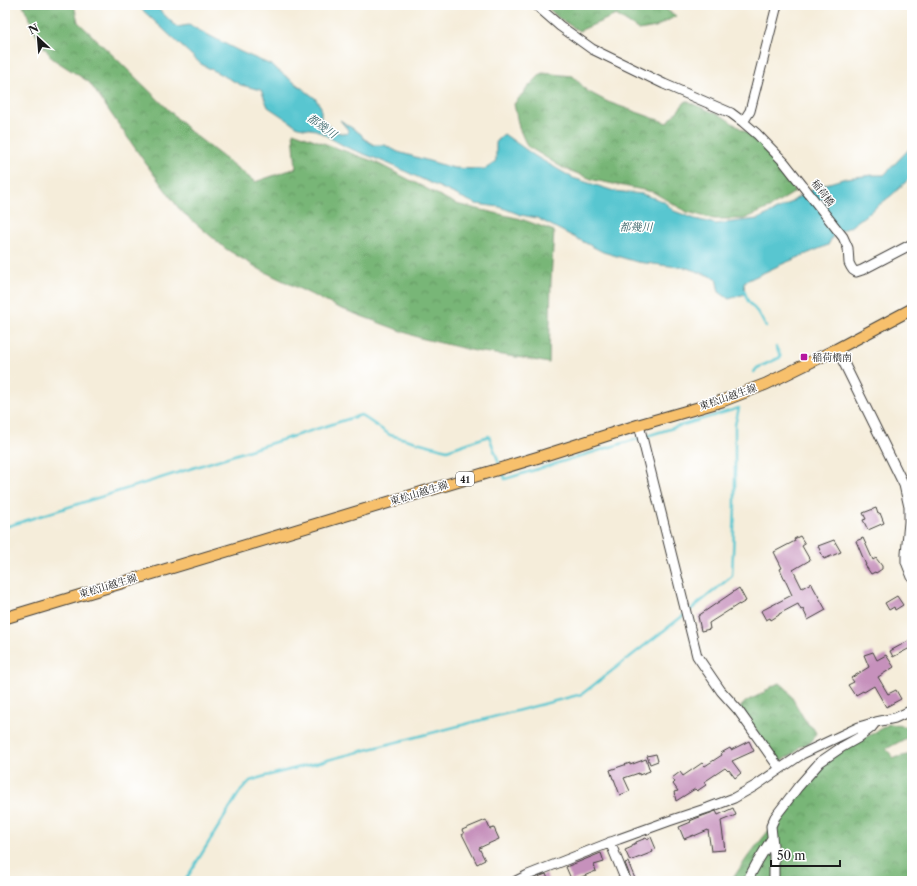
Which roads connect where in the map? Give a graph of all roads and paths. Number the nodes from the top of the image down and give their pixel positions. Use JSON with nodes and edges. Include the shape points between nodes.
{"nodes":[{"id":1,"x":536,"y":5,"type":"edge"},
{"id":2,"x":777,"y":5,"type":"edge"},
{"id":3,"x":743,"y":122,"type":"junction"},
{"id":4,"x":912,"y":244,"type":"edge"},
{"id":5,"x":912,"y":309,"type":"edge"},
{"id":6,"x":836,"y":349,"type":"junction"},
{"id":7,"x":639,"y":425,"type":"junction"},
{"id":8,"x":912,"y":577,"type":"edge"},
{"id":9,"x":5,"y":618,"type":"edge"},
{"id":10,"x":912,"y":710,"type":"edge"},
{"id":11,"x":876,"y":722,"type":"junction"},
{"id":12,"x":780,"y":768,"type":"junction"},
{"id":13,"x":772,"y":838,"type":"junction"},
{"id":14,"x":610,"y":842,"type":"junction"},
{"id":15,"x":516,"y":881,"type":"edge"},
{"id":16,"x":626,"y":881,"type":"edge"},
{"id":17,"x":747,"y":881,"type":"edge"},
{"id":18,"x":774,"y":881,"type":"edge"}],
"edges":[{"from":1,"to":3,"type":"street","name":"稲荷橋","via":[[592,49]]},
{"from":2,"to":3,"type":"street","via":[[750,111]]},
{"from":3,"to":4,"type":"street","name":"稲荷橋","via":[[784,162],[844,237],[849,263],[853,270],[862,270]]},
{"from":5,"to":6,"type":"main road","name":"東松山越生線","number":"41"},
{"from":6,"to":7,"type":"main road","name":"東松山越生線","number":"41","via":[[766,384]]},
{"from":6,"to":8,"type":"street","via":[[904,485],[909,508],[906,562]]},
{"from":7,"to":9,"type":"main road","name":"東松山越生線","number":"41"},
{"from":7,"to":12,"type":"street","via":[[697,656]]},
{"from":10,"to":11,"type":"street","via":[[895,718]]},
{"from":11,"to":12,"type":"street","via":[[859,727],[802,754]]},
{"from":11,"to":13,"type":"street","via":[[872,728],[820,762],[775,817],[771,826]]},
{"from":12,"to":14,"type":"street","via":[[734,798]]},
{"from":13,"to":17,"type":"street"},
{"from":13,"to":18,"type":"street"},
{"from":14,"to":15,"type":"street"},
{"from":14,"to":16,"type":"street"}]}
